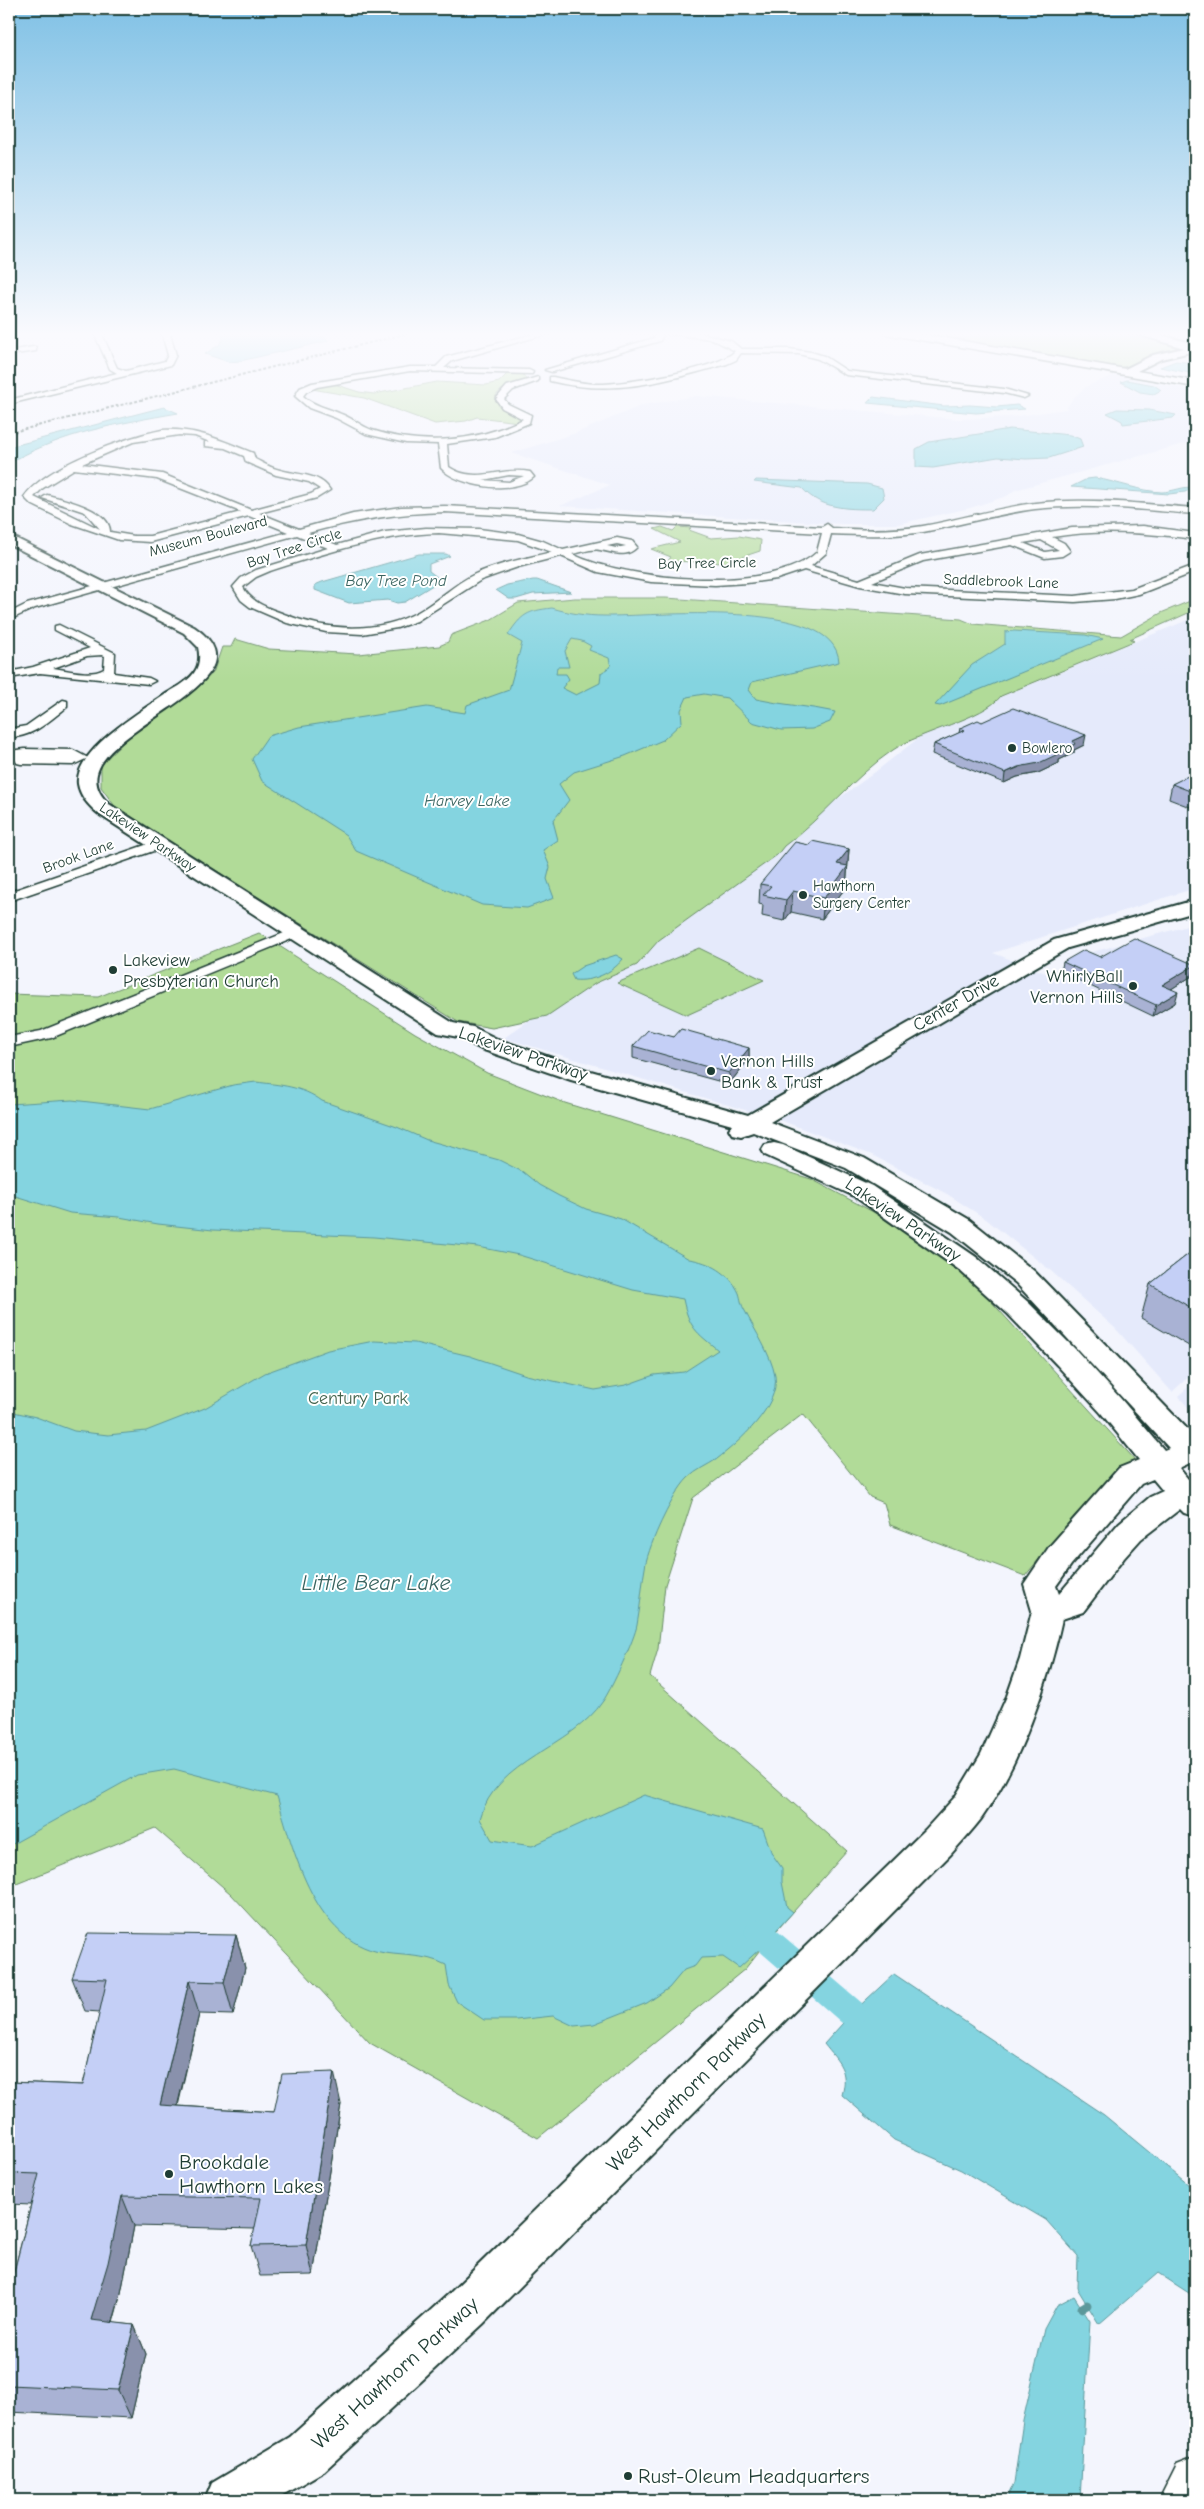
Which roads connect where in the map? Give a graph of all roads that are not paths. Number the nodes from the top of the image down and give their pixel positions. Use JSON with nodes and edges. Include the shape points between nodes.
{"nodes":[{"id":1,"x":107,"y":448,"type":"edge"},
{"id":2,"x":219,"y":448,"type":"edge"},
{"id":3,"x":443,"y":448,"type":"edge"},
{"id":4,"x":72,"y":466,"type":"junction"},
{"id":5,"x":474,"y":480,"type":"junction"},
{"id":6,"x":31,"y":493,"type":"junction"},
{"id":7,"x":1195,"y":509,"type":"edge"},
{"id":8,"x":247,"y":514,"type":"junction"},
{"id":9,"x":827,"y":529,"type":"junction"},
{"id":10,"x":289,"y":532,"type":"junction"},
{"id":11,"x":105,"y":534,"type":"junction"},
{"id":12,"x":1041,"y":536,"type":"junction"},
{"id":13,"x":1195,"y":536,"type":"edge"},
{"id":14,"x":9,"y":539,"type":"edge"},
{"id":15,"x":1012,"y":541,"type":"junction"},
{"id":16,"x":602,"y":546,"type":"dead end"},
{"id":17,"x":334,"y":550,"type":"junction"},
{"id":18,"x":564,"y":554,"type":"junction"},
{"id":19,"x":804,"y":567,"type":"junction"},
{"id":20,"x":1195,"y":568,"type":"edge"},
{"id":21,"x":860,"y":583,"type":"junction"},
{"id":22,"x":98,"y":584,"type":"junction"},
{"id":23,"x":975,"y":595,"type":"junction"},
{"id":24,"x":46,"y":600,"type":"joint"},
{"id":25,"x":15,"y":602,"type":"dead end"},
{"id":26,"x":31,"y":606,"type":"junction"},
{"id":27,"x":1082,"y":610,"type":"dead end"},
{"id":28,"x":9,"y":617,"type":"edge"},
{"id":29,"x":59,"y":628,"type":"dead end"},
{"id":30,"x":98,"y":651,"type":"junction"},
{"id":31,"x":39,"y":668,"type":"junction"},
{"id":32,"x":9,"y":675,"type":"edge"},
{"id":33,"x":102,"y":675,"type":"junction"},
{"id":34,"x":148,"y":682,"type":"dead end"},
{"id":35,"x":63,"y":704,"type":"dead end"},
{"id":36,"x":12,"y":734,"type":"edge"},
{"id":37,"x":12,"y":753,"type":"edge"},
{"id":38,"x":88,"y":758,"type":"junction"},
{"id":39,"x":157,"y":845,"type":"junction"},
{"id":40,"x":9,"y":897,"type":"edge"},
{"id":41,"x":1195,"y":906,"type":"edge"},
{"id":42,"x":294,"y":933,"type":"junction"},
{"id":43,"x":9,"y":1042,"type":"edge"},
{"id":44,"x":741,"y":1129,"type":"junction"},
{"id":45,"x":1194,"y":1451,"type":"edge"},
{"id":46,"x":1159,"y":1465,"type":"junction"},
{"id":47,"x":1191,"y":1495,"type":"edge"},
{"id":48,"x":1048,"y":1611,"type":"junction"},
{"id":49,"x":1195,"y":2482,"type":"edge"},
{"id":50,"x":229,"y":2500,"type":"edge"},
{"id":51,"x":1184,"y":2500,"type":"edge"}],
"edges":[{"from":1,"to":4,"type":"street"},
{"from":2,"to":8,"type":"street","via":[[326,488],[314,496]]},
{"from":3,"to":5,"type":"street","via":[[445,468]]},
{"from":4,"to":6,"type":"street"},
{"from":4,"to":8,"type":"street","via":[[152,475],[181,490]]},
{"from":5,"to":5,"type":"street","via":[[514,472],[529,477],[498,486]]},
{"from":6,"to":11,"type":"street","via":[[29,497],[34,502]]},
{"from":6,"to":11,"type":"street","via":[[88,510],[106,529]]},
{"from":7,"to":9,"type":"street","name":"Museum Boulevard","via":[[1060,504],[1016,508],[898,532]]},
{"from":8,"to":10,"type":"street"},
{"from":8,"to":11,"type":"street","via":[[150,539],[129,540]]},
{"from":9,"to":10,"type":"street","name":"Museum Boulevard","via":[[445,509],[374,513]]},
{"from":9,"to":19,"type":"street","name":"Bay Tree Circle","via":[[823,550]]},
{"from":10,"to":17,"type":"street","via":[[332,546]]},
{"from":10,"to":22,"type":"street","name":"Museum Boulevard"},
{"from":12,"to":13,"type":"street","via":[[1072,530],[1115,528]]},
{"from":12,"to":15,"type":"street"},
{"from":12,"to":15,"type":"street","via":[[1065,551],[1043,555]]},
{"from":14,"to":22,"type":"street","name":"Lakeview Parkway"},
{"from":15,"to":21,"type":"street","via":[[920,558]]},
{"from":16,"to":18,"type":"street"},
{"from":17,"to":18,"type":"street","name":"Bay Tree Circle","via":[[398,533],[439,531],[520,537]]},
{"from":17,"to":18,"type":"street","name":"Bay Tree Circle","via":[[245,579],[238,587],[241,595],[249,603],[295,624],[315,629],[378,628],[413,619],[486,574]]},
{"from":18,"to":19,"type":"street","name":"Bay Tree Circle","via":[[607,572],[662,580],[737,581]]},
{"from":19,"to":21,"type":"street","name":"Saddlebrook Lane"},
{"from":20,"to":23,"type":"street","name":"Saddlebrook Lane","via":[[1109,602]]},
{"from":21,"to":23,"type":"street","name":"Saddlebrook Lane","via":[[905,591]]},
{"from":22,"to":24,"type":"street"},
{"from":22,"to":38,"type":"street","name":"Lakeview Parkway","via":[[193,632],[207,646],[209,654],[203,673],[196,681]]},
{"from":23,"to":27,"type":"street","via":[[1004,605]]},
{"from":24,"to":26,"type":"street"},
{"from":25,"to":26,"type":"street"},
{"from":26,"to":28,"type":"street"},
{"from":29,"to":30,"type":"street"},
{"from":30,"to":31,"type":"street"},
{"from":30,"to":33,"type":"street","via":[[111,655],[110,671]]},
{"from":31,"to":32,"type":"street"},
{"from":31,"to":33,"type":"street","via":[[87,676]]},
{"from":33,"to":34,"type":"street"},
{"from":35,"to":36,"type":"street","via":[[27,730]]},
{"from":36,"to":37,"type":"street","via":[[17,738]]},
{"from":37,"to":38,"type":"street","via":[[22,760],[73,761]]},
{"from":38,"to":39,"type":"street","name":"Lakeview Parkway","via":[[87,784],[97,804]]},
{"from":39,"to":40,"type":"street","name":"Brook Lane"},
{"from":39,"to":42,"type":"street","name":"Lakeview Parkway"},
{"from":41,"to":44,"type":"street","name":"Center Drive","via":[[1061,944]]},
{"from":42,"to":43,"type":"street","via":[[45,1035]]},
{"from":42,"to":44,"type":"street","name":"Lakeview Parkway","via":[[446,1028],[457,1041],[499,1064],[566,1088]]},
{"from":44,"to":45,"type":"street","name":"Lakeview Parkway","via":[[855,1163],[961,1226],[1046,1297],[1176,1437]]},
{"from":44,"to":46,"type":"street","name":"Lakeview Parkway","via":[[863,1191],[967,1263],[1002,1292],[1055,1346],[1112,1406]]},
{"from":45,"to":46,"type":"street","name":"West Hawthorn Parkway"},
{"from":46,"to":47,"type":"street","name":"Lakeview Parkway"},
{"from":46,"to":48,"type":"street","name":"West Hawthorn Parkway","via":[[1130,1476],[1060,1556],[1040,1584]]},
{"from":47,"to":48,"type":"street","via":[[1161,1505],[1130,1531],[1072,1603]]},
{"from":48,"to":50,"type":"street","name":"West Hawthorn Parkway","via":[[1037,1659],[995,1762],[968,1808],[938,1842],[460,2315],[306,2454]]},
{"from":49,"to":51,"type":"main road"}]}
